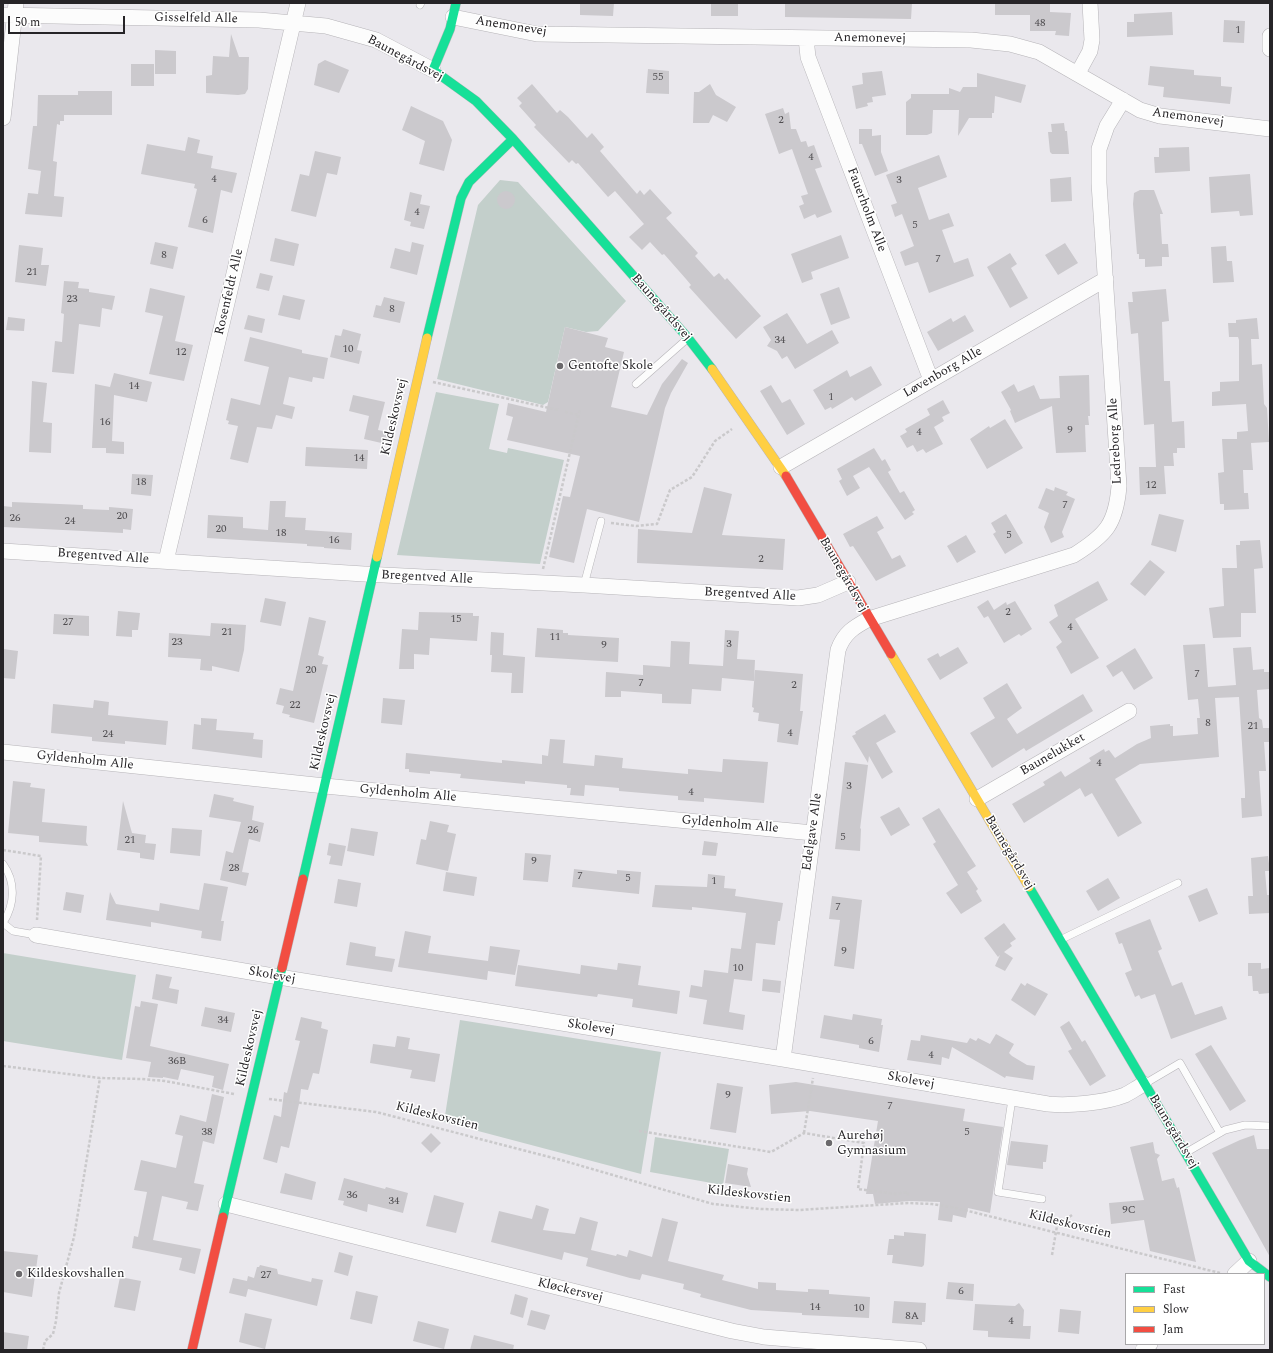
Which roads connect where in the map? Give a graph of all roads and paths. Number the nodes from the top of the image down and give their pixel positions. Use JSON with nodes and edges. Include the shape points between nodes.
{"nodes":[{"id":1,"x":298,"y":3,"type":"edge"},
{"id":2,"x":1090,"y":3,"type":"edge"},
{"id":3,"x":455,"y":10,"type":"edge"},
{"id":4,"x":11,"y":11,"type":"edge"},
{"id":5,"x":293,"y":23,"type":"junction"},
{"id":6,"x":1270,"y":36,"type":"edge"},
{"id":7,"x":806,"y":38,"type":"junction"},
{"id":8,"x":1270,"y":49,"type":"edge"},
{"id":9,"x":432,"y":70,"type":"junction"},
{"id":10,"x":1078,"y":73,"type":"junction"},
{"id":11,"x":1122,"y":100,"type":"junction"},
{"id":12,"x":3,"y":118,"type":"edge"},
{"id":13,"x":1270,"y":129,"type":"edge"},
{"id":14,"x":513,"y":139,"type":"junction"},
{"id":15,"x":1106,"y":279,"type":"junction"},
{"id":16,"x":688,"y":338,"type":"junction"},
{"id":17,"x":417,"y":379,"type":"junction"},
{"id":18,"x":931,"y":380,"type":"junction"},
{"id":19,"x":636,"y":384,"type":"dead end"},
{"id":20,"x":580,"y":409,"type":"dead end"},
{"id":21,"x":558,"y":410,"type":"dead end"},
{"id":22,"x":565,"y":412,"type":"dead end"},
{"id":23,"x":579,"y":415,"type":"junction"},
{"id":24,"x":749,"y":422,"type":"junction"},
{"id":25,"x":781,"y":467,"type":"junction"},
{"id":26,"x":601,"y":521,"type":"joint"},
{"id":27,"x":3,"y":551,"type":"edge"},
{"id":28,"x":166,"y":561,"type":"junction"},
{"id":29,"x":373,"y":575,"type":"junction"},
{"id":30,"x":848,"y":582,"type":"junction"},
{"id":31,"x":540,"y":583,"type":"junction"},
{"id":32,"x":584,"y":585,"type":"junction"},
{"id":33,"x":869,"y":619,"type":"junction"},
{"id":34,"x":1129,"y":711,"type":"dead end"},
{"id":35,"x":3,"y":752,"type":"edge"},
{"id":36,"x":325,"y":786,"type":"junction"},
{"id":37,"x":977,"y":799,"type":"junction"},
{"id":38,"x":813,"y":833,"type":"junction"},
{"id":39,"x":3,"y":850,"type":"edge"},
{"id":40,"x":3,"y":864,"type":"edge"},
{"id":41,"x":1178,"y":883,"type":"dead end"},
{"id":42,"x":3,"y":923,"type":"edge"},
{"id":43,"x":36,"y":935,"type":"junction"},
{"id":44,"x":1060,"y":940,"type":"junction"},
{"id":45,"x":279,"y":977,"type":"junction"},
{"id":46,"x":782,"y":1059,"type":"junction"},
{"id":47,"x":816,"y":1064,"type":"junction"},
{"id":48,"x":3,"y":1066,"type":"edge"},
{"id":49,"x":100,"y":1078,"type":"junction"},
{"id":50,"x":1144,"y":1084,"type":"junction"},
{"id":51,"x":252,"y":1097,"type":"junction"},
{"id":52,"x":1012,"y":1099,"type":"junction"},
{"id":53,"x":1270,"y":1126,"type":"edge"},
{"id":54,"x":639,"y":1131,"type":"dead end"},
{"id":55,"x":804,"y":1133,"type":"junction"},
{"id":56,"x":1220,"y":1133,"type":"junction"},
{"id":57,"x":1185,"y":1154,"type":"junction"},
{"id":58,"x":908,"y":1196,"type":"dead end"},
{"id":59,"x":1042,"y":1199,"type":"dead end"},
{"id":60,"x":226,"y":1204,"type":"junction"},
{"id":61,"x":1072,"y":1215,"type":"dead end"},
{"id":62,"x":1055,"y":1232,"type":"junction"},
{"id":63,"x":1052,"y":1256,"type":"dead end"},
{"id":64,"x":1249,"y":1261,"type":"junction"},
{"id":65,"x":1220,"y":1273,"type":"edge"},
{"id":66,"x":1236,"y":1273,"type":"edge"},
{"id":67,"x":1265,"y":1273,"type":"edge"},
{"id":68,"x":765,"y":1344,"type":"edge"},
{"id":69,"x":43,"y":1350,"type":"edge"},
{"id":70,"x":192,"y":1350,"type":"edge"},
{"id":71,"x":919,"y":1350,"type":"edge"}],
"edges":[{"from":1,"to":5,"type":"street"},
{"from":2,"to":10,"type":"street","via":[[1092,40],[1090,51]]},
{"from":3,"to":7,"type":"street","name":"Anemonevej","via":[[537,34]]},
{"from":3,"to":9,"type":"street","via":[[450,29]]},
{"from":4,"to":5,"type":"street","name":"Gisselfeld Alle"},
{"from":4,"to":12,"type":"street"},
{"from":5,"to":9,"type":"street","name":"Baunegårdsvej","via":[[326,26],[376,40]]},
{"from":5,"to":28,"type":"street","name":"Rosenfeldt Alle"},
{"from":6,"to":8,"type":"street"},
{"from":7,"to":10,"type":"street","name":"Anemonevej","via":[[971,40],[1010,44],[1039,52]]},
{"from":7,"to":18,"type":"street","name":"Fauerholm Alle","via":[[808,57]]},
{"from":9,"to":14,"type":"street","name":"Baunegårdsvej","via":[[476,101]]},
{"from":10,"to":11,"type":"street","name":"Anemonevej"},
{"from":11,"to":13,"type":"street","name":"Anemonevej","via":[[1140,110],[1160,116]]},
{"from":11,"to":15,"type":"street","name":"Ledreborg Alle","via":[[1107,126],[1099,149]]},
{"from":14,"to":16,"type":"street","name":"Baunegårdsvej"},
{"from":14,"to":17,"type":"street","name":"Kildeskovsvej","via":[[469,182],[461,198]]},
{"from":15,"to":18,"type":"street","name":"Løvenborg Alle"},
{"from":15,"to":33,"type":"street","name":"Ledreborg Alle","via":[[1119,486],[1117,508],[1108,526],[1094,542],[1074,555]]},
{"from":16,"to":19,"type":"lane"},
{"from":16,"to":24,"type":"street","name":"Baunegårdsvej"},
{"from":17,"to":21,"type":"path"},
{"from":17,"to":29,"type":"street","name":"Kildeskovsvej"},
{"from":18,"to":25,"type":"street","name":"Løvenborg Alle"},
{"from":20,"to":23,"type":"path"},
{"from":22,"to":23,"type":"path"},
{"from":23,"to":31,"type":"path"},
{"from":24,"to":25,"type":"street","name":"Baunegårdsvej"},
{"from":24,"to":26,"type":"path","via":[[728,431],[715,441],[692,477],[670,490],[657,524],[636,526]]},
{"from":25,"to":30,"type":"street","name":"Baunegårdsvej"},
{"from":26,"to":32,"type":"lane"},
{"from":27,"to":28,"type":"street","name":"Bregentved Alle"},
{"from":28,"to":29,"type":"street","name":"Bregentved Alle"},
{"from":29,"to":31,"type":"street","name":"Bregentved Alle"},
{"from":29,"to":36,"type":"street","name":"Kildeskovsvej"},
{"from":30,"to":32,"type":"street","name":"Bregentved Alle","via":[[818,595],[798,598]]},
{"from":30,"to":33,"type":"street","name":"Baunegårdsvej"},
{"from":31,"to":32,"type":"street","name":"Bregentved Alle"},
{"from":33,"to":37,"type":"street","name":"Baunegårdsvej"},
{"from":33,"to":38,"type":"street","name":"Edelgave Alle","via":[[851,629],[842,639],[838,650]]},
{"from":34,"to":37,"type":"street","name":"Baunelukket"},
{"from":35,"to":36,"type":"street","name":"Gyldenholm Alle"},
{"from":36,"to":38,"type":"street","name":"Gyldenholm Alle"},
{"from":36,"to":45,"type":"street","name":"Kildeskovsvej"},
{"from":37,"to":44,"type":"street","name":"Baunegårdsvej"},
{"from":38,"to":46,"type":"street","name":"Edelgave Alle"},
{"from":39,"to":43,"type":"path","via":[[41,856]]},
{"from":40,"to":42,"type":"lane","via":[[11,879],[13,891],[12,902]]},
{"from":41,"to":44,"type":"lane"},
{"from":42,"to":43,"type":"lane","via":[[14,931]]},
{"from":43,"to":45,"type":"street","name":"Skolevej"},
{"from":44,"to":50,"type":"street","name":"Baunegårdsvej"},
{"from":45,"to":46,"type":"street","name":"Skolevej"},
{"from":45,"to":51,"type":"street","name":"Kildeskovsvej"},
{"from":46,"to":47,"type":"street","name":"Skolevej"},
{"from":47,"to":52,"type":"street","name":"Skolevej"},
{"from":47,"to":55,"type":"path"},
{"from":48,"to":49,"type":"path","name":"Kildeskovstien"},
{"from":49,"to":51,"type":"path","name":"Kildeskovstien","via":[[165,1081]]},
{"from":49,"to":69,"type":"path","via":[[74,1237],[58,1293],[53,1334],[45,1341]]},
{"from":50,"to":52,"type":"street","name":"Skolevej","via":[[1124,1095],[1077,1104]]},
{"from":50,"to":56,"type":"lane","via":[[1180,1063]]},
{"from":50,"to":57,"type":"street","name":"Baunegårdsvej"},
{"from":51,"to":60,"type":"street","name":"Kildeskovsvej"},
{"from":51,"to":62,"type":"path","name":"Kildeskovstien","via":[[376,1112],[561,1160],[713,1204],[799,1210],[908,1202],[956,1208]]},
{"from":52,"to":59,"type":"lane","via":[[998,1192]]},
{"from":53,"to":56,"type":"lane","via":[[1245,1125]]},
{"from":54,"to":55,"type":"path","via":[[771,1152]]},
{"from":55,"to":58,"type":"path","via":[[864,1144],[858,1189],[896,1194],[908,1192]]},
{"from":56,"to":57,"type":"lane"},
{"from":57,"to":64,"type":"street","name":"Baunegårdsvej"},
{"from":60,"to":68,"type":"street","name":"Kløckersvej","via":[[732,1331]]},
{"from":60,"to":70,"type":"street","name":"Kildeskovsvej"},
{"from":61,"to":62,"type":"path","via":[[1057,1226]]},
{"from":62,"to":63,"type":"path"},
{"from":62,"to":65,"type":"path","name":"Kildeskovstien"},
{"from":64,"to":66,"type":"street"},
{"from":64,"to":67,"type":"street","name":"Baunegårdsvej"},
{"from":68,"to":71,"type":"street","name":"Kløckersvej"}]}
